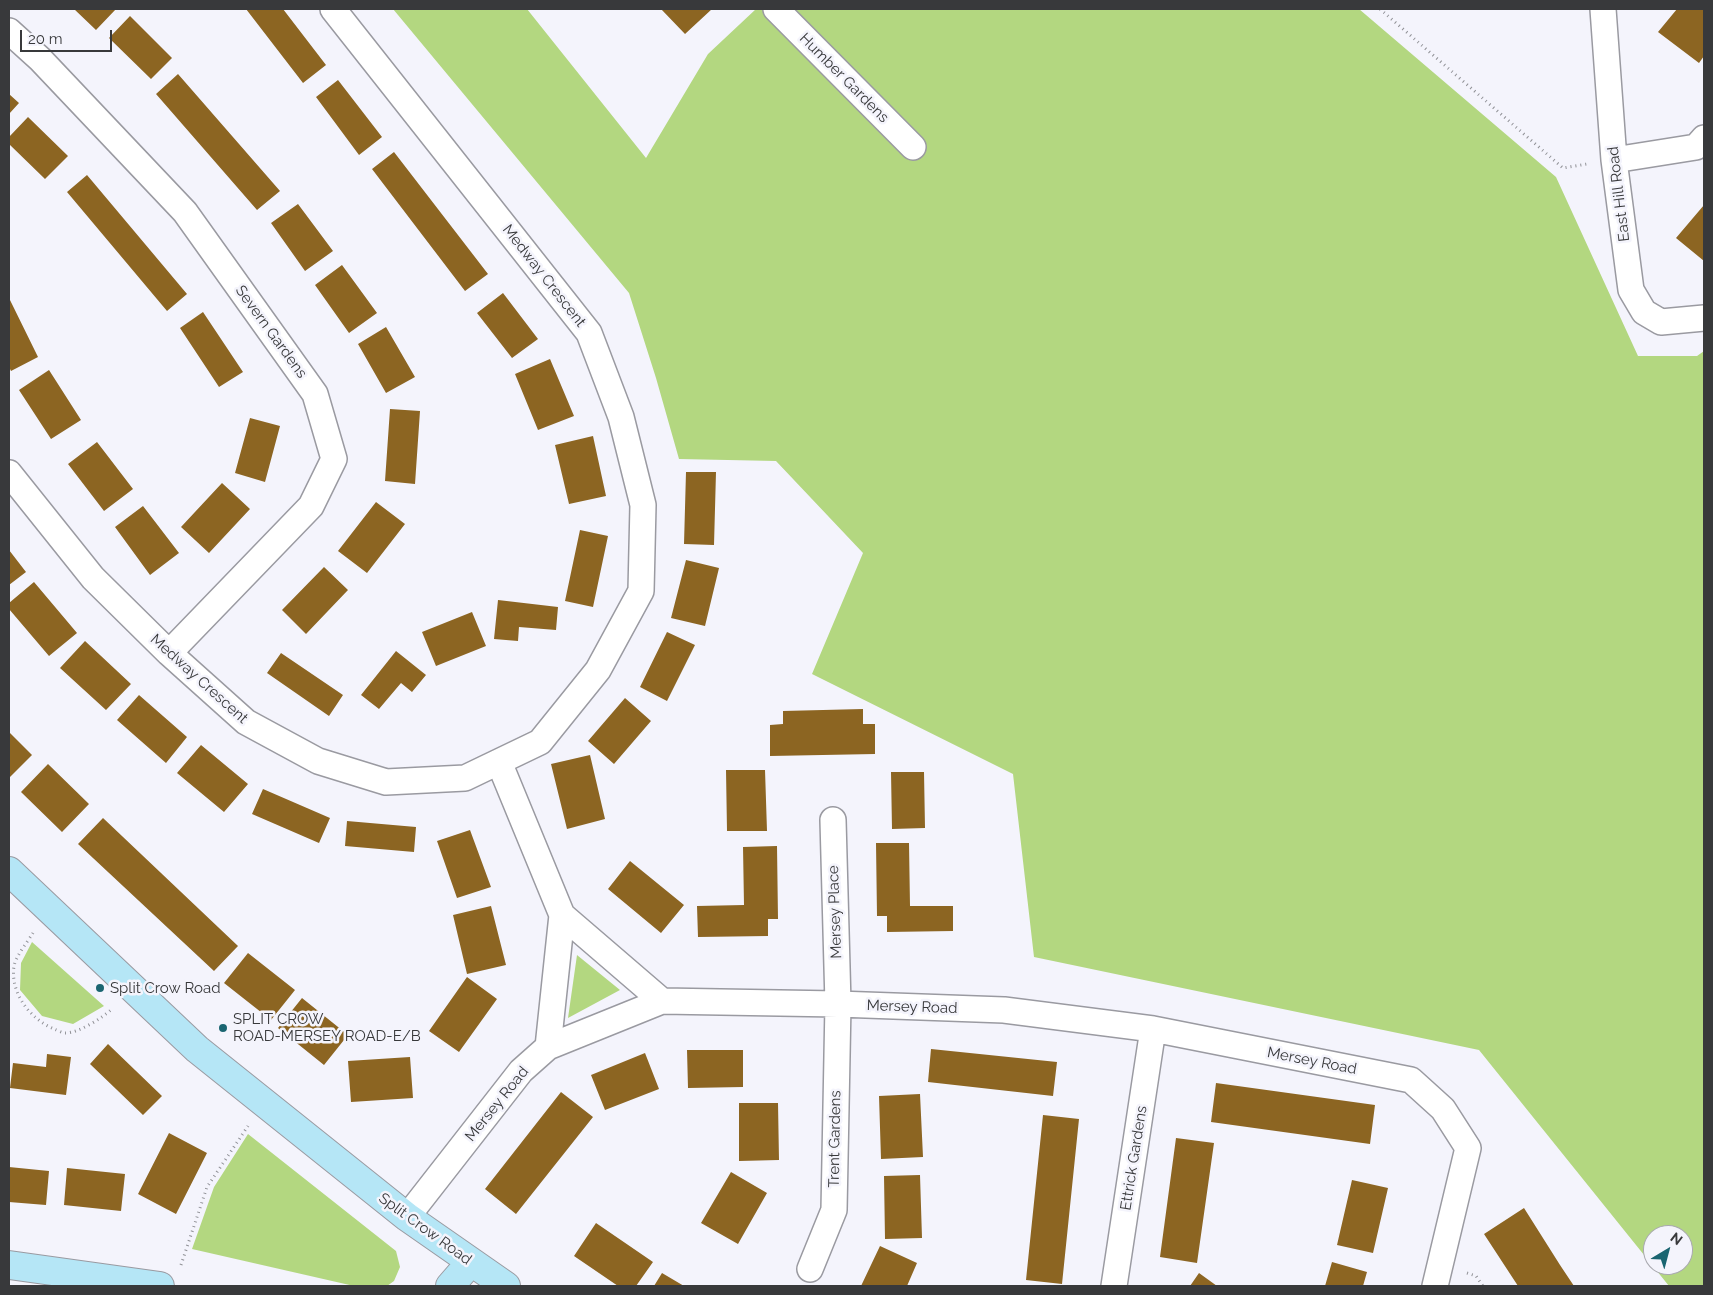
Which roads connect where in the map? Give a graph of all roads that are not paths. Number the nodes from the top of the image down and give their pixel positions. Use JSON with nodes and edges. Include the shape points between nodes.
{"nodes":[{"id":1,"x":333,"y":9,"type":"edge"},
{"id":2,"x":776,"y":9,"type":"edge"},
{"id":3,"x":1603,"y":9,"type":"edge"},
{"id":4,"x":9,"y":31,"type":"edge"},
{"id":5,"x":1704,"y":138,"type":"edge"},
{"id":6,"x":913,"y":147,"type":"dead end"},
{"id":7,"x":1614,"y":160,"type":"junction"},
{"id":8,"x":1704,"y":318,"type":"edge"},
{"id":9,"x":9,"y":474,"type":"edge"},
{"id":10,"x":169,"y":653,"type":"junction"},
{"id":11,"x":499,"y":762,"type":"junction"},
{"id":12,"x":833,"y":820,"type":"dead end"},
{"id":13,"x":9,"y":871,"type":"edge"},
{"id":14,"x":562,"y":915,"type":"junction"},
{"id":15,"x":662,"y":1001,"type":"junction"},
{"id":16,"x":838,"y":1004,"type":"junction"},
{"id":17,"x":1153,"y":1029,"type":"junction"},
{"id":18,"x":548,"y":1047,"type":"junction"},
{"id":19,"x":407,"y":1217,"type":"junction"},
{"id":20,"x":470,"y":1262,"type":"junction"},
{"id":21,"x":9,"y":1265,"type":"edge"},
{"id":22,"x":810,"y":1269,"type":"dead end"},
{"id":23,"x":160,"y":1286,"type":"edge"},
{"id":24,"x":450,"y":1286,"type":"edge"},
{"id":25,"x":506,"y":1286,"type":"edge"},
{"id":26,"x":1114,"y":1286,"type":"edge"},
{"id":27,"x":1435,"y":1286,"type":"edge"}],
"edges":[{"from":1,"to":11,"type":"street","name":"Medway Crescent","via":[[589,333],[621,417],[643,505],[641,591],[598,670],[540,742]]},
{"from":2,"to":6,"type":"street","name":"Humber Gardens"},
{"from":3,"to":7,"type":"street","name":"East Hill Road"},
{"from":4,"to":10,"type":"street","name":"Severn Gardens","via":[[40,59],[185,212],[315,394],[334,459],[311,506]]},
{"from":5,"to":7,"type":"street","via":[[1696,148]]},
{"from":7,"to":8,"type":"street","name":"East Hill Road","via":[[1631,290],[1644,312],[1660,322]]},
{"from":9,"to":10,"type":"street","name":"Medway Crescent","via":[[93,578]]},
{"from":10,"to":11,"type":"street","name":"Medway Crescent","via":[[246,722],[318,761],[386,782],[465,778]]},
{"from":11,"to":14,"type":"street"},
{"from":12,"to":16,"type":"street","name":"Mersey Place"},
{"from":13,"to":19,"type":"street","name":"Split Crow Road","via":[[197,1049]]},
{"from":14,"to":15,"type":"street"},
{"from":14,"to":18,"type":"street"},
{"from":15,"to":16,"type":"street","name":"Mersey Road"},
{"from":15,"to":18,"type":"street","name":"Mersey Road"},
{"from":16,"to":17,"type":"street","name":"Mersey Road","via":[[1004,1010]]},
{"from":16,"to":22,"type":"street","name":"Trent Gardens","via":[[834,1210]]},
{"from":17,"to":26,"type":"street","name":"Ettrick Gardens"},
{"from":17,"to":27,"type":"street","name":"Mersey Road","via":[[1411,1080],[1443,1109],[1468,1148]]},
{"from":18,"to":19,"type":"street","name":"Mersey Road","via":[[521,1071]]},
{"from":19,"to":20,"type":"street","name":"Split Crow Road"},
{"from":20,"to":24,"type":"street"},
{"from":20,"to":25,"type":"street","name":"Split Crow Road"},
{"from":21,"to":23,"type":"street"}]}
